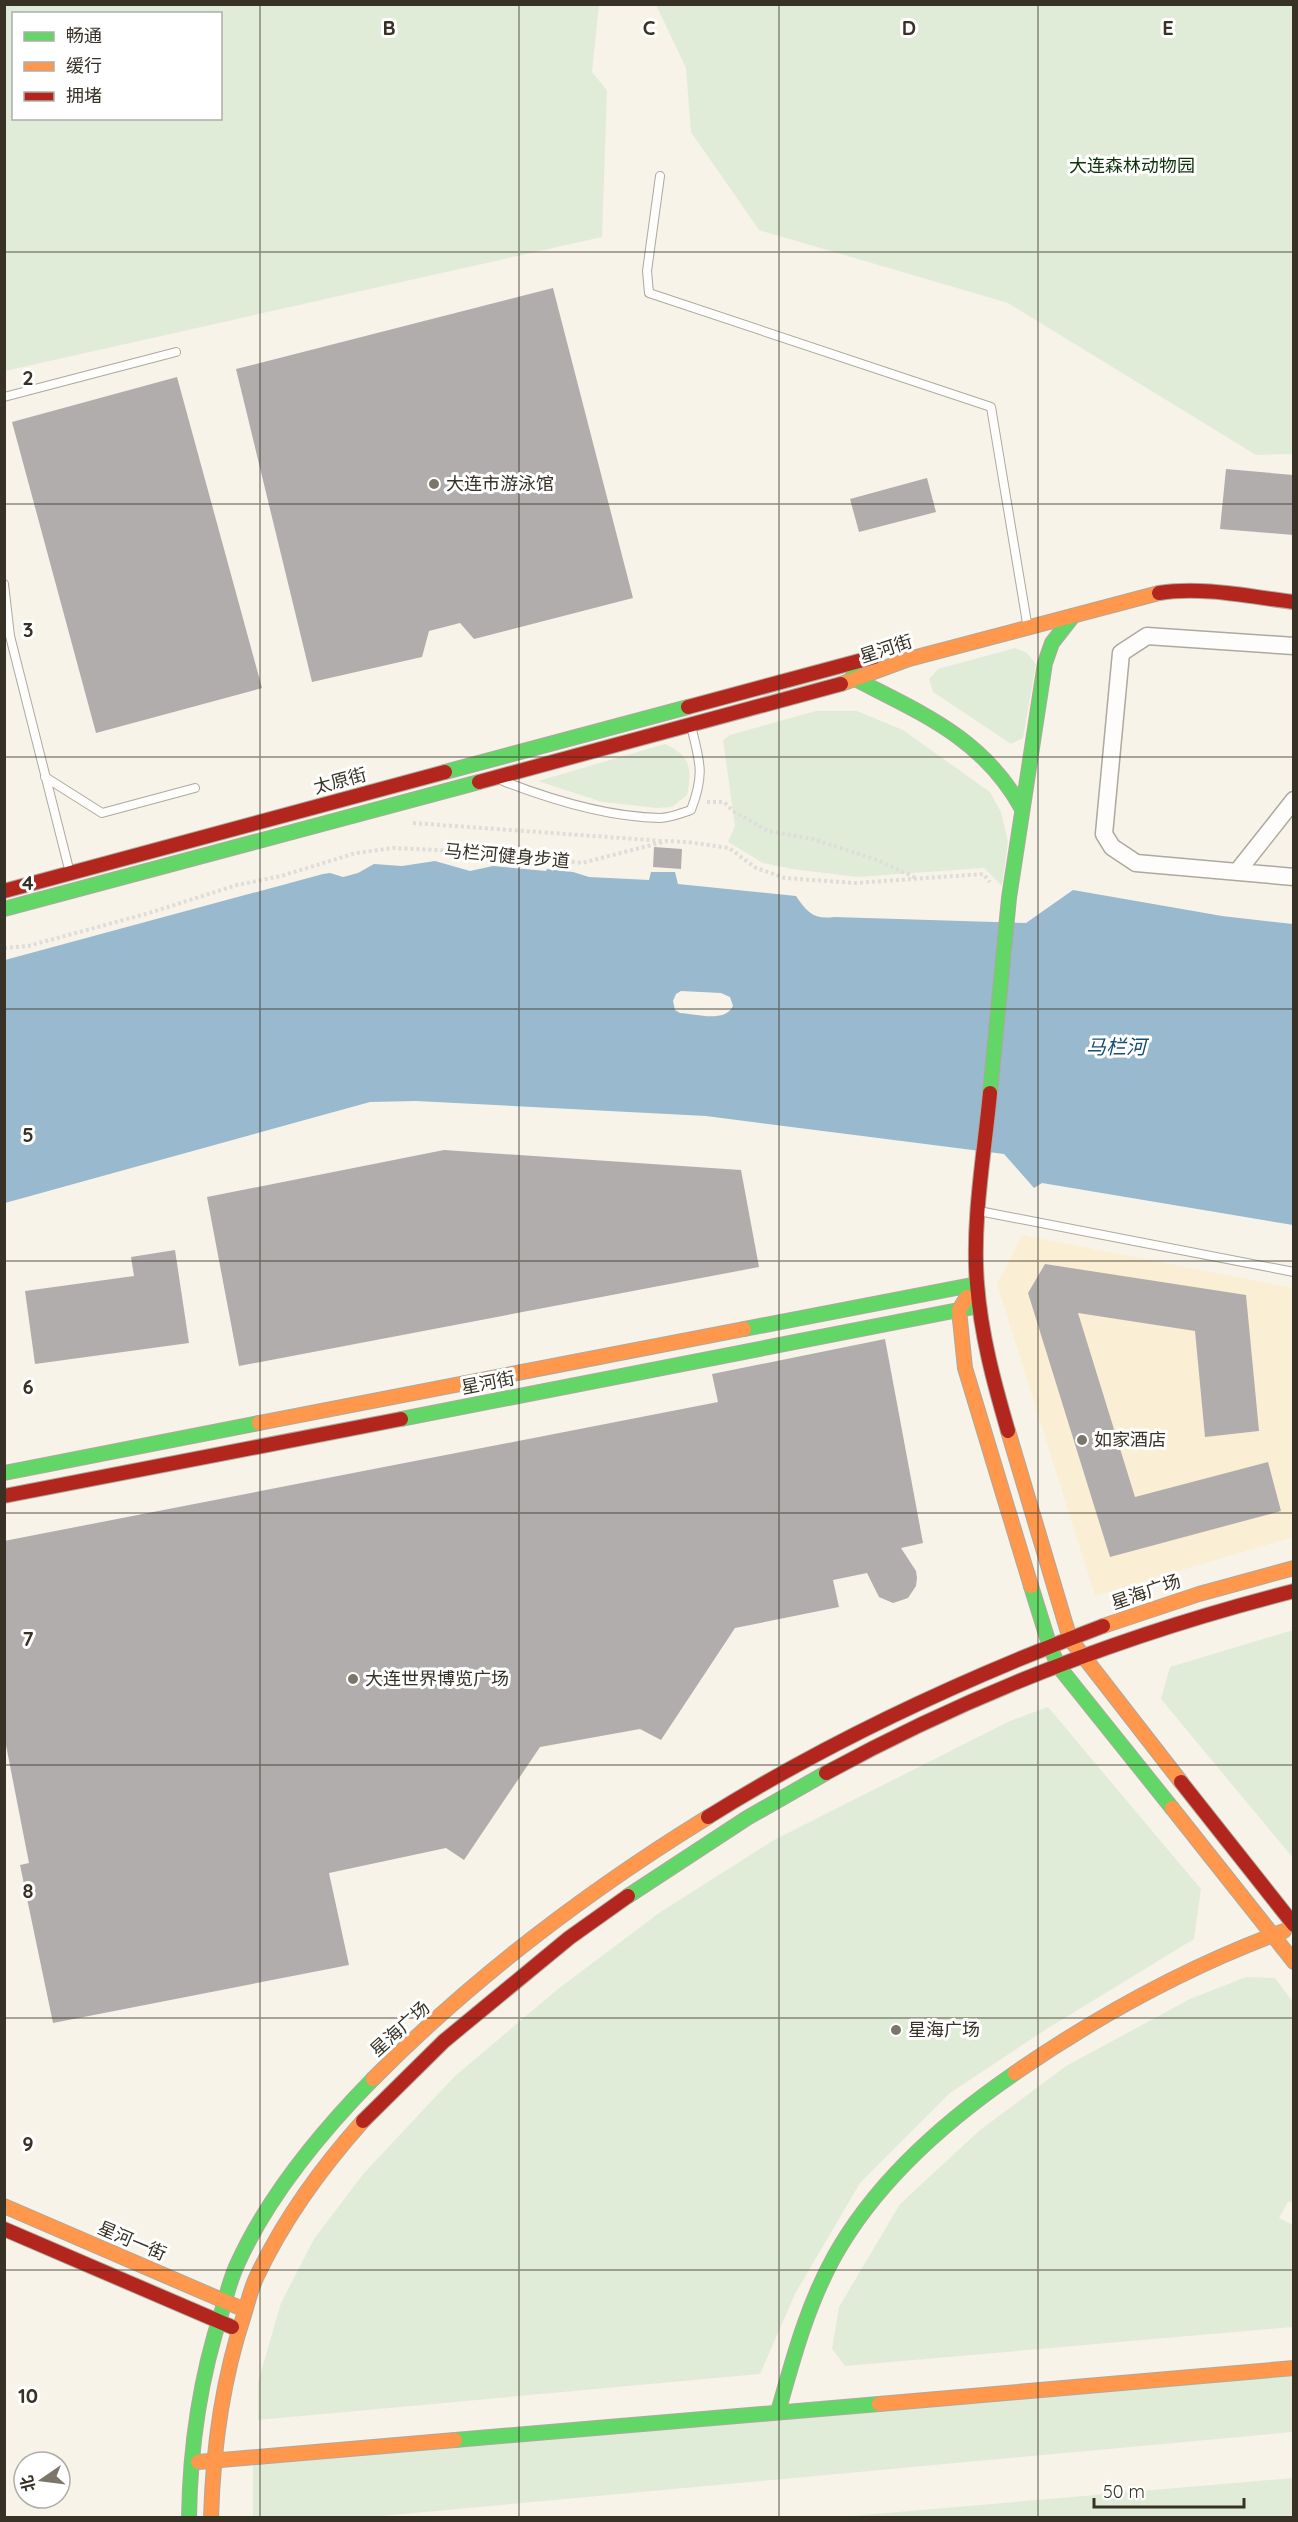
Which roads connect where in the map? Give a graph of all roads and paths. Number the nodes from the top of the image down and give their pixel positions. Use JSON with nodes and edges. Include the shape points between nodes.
{"nodes":[{"id":1,"x":660,"y":176,"type":"dead end"},
{"id":2,"x":176,"y":352,"type":"dead end"},
{"id":3,"x":4,"y":397,"type":"edge"},
{"id":4,"x":4,"y":584,"type":"edge"},
{"id":5,"x":1293,"y":588,"type":"edge"},
{"id":6,"x":1293,"y":602,"type":"edge"},
{"id":7,"x":1026,"y":614,"type":"junction"},
{"id":8,"x":1073,"y":616,"type":"junction"},
{"id":9,"x":1028,"y":629,"type":"junction"},
{"id":10,"x":1293,"y":646,"type":"edge"},
{"id":11,"x":852,"y":664,"type":"junction"},
{"id":12,"x":855,"y":679,"type":"junction"},
{"id":13,"x":685,"y":707,"type":"junction"},
{"id":14,"x":690,"y":725,"type":"junction"},
{"id":15,"x":45,"y":777,"type":"junction"},
{"id":16,"x":494,"y":778,"type":"junction"},
{"id":17,"x":195,"y":788,"type":"dead end"},
{"id":18,"x":695,"y":800,"type":"junction"},
{"id":19,"x":1293,"y":800,"type":"edge"},
{"id":20,"x":1022,"y":809,"type":"junction"},
{"id":21,"x":403,"y":823,"type":"dead end"},
{"id":22,"x":667,"y":842,"type":"junction"},
{"id":23,"x":1238,"y":872,"type":"junction"},
{"id":24,"x":70,"y":873,"type":"junction"},
{"id":25,"x":1293,"y":877,"type":"edge"},
{"id":26,"x":916,"y":878,"type":"junction"},
{"id":27,"x":995,"y":887,"type":"dead end"},
{"id":28,"x":4,"y":891,"type":"edge"},
{"id":29,"x":74,"y":891,"type":"junction"},
{"id":30,"x":4,"y":909,"type":"edge"},
{"id":31,"x":4,"y":948,"type":"edge"},
{"id":32,"x":979,"y":1211,"type":"junction"},
{"id":33,"x":1293,"y":1272,"type":"edge"},
{"id":34,"x":977,"y":1284,"type":"junction"},
{"id":35,"x":979,"y":1306,"type":"junction"},
{"id":36,"x":959,"y":1310,"type":"junction"},
{"id":37,"x":4,"y":1473,"type":"edge"},
{"id":38,"x":4,"y":1496,"type":"edge"},
{"id":39,"x":1293,"y":1568,"type":"edge"},
{"id":40,"x":1293,"y":1591,"type":"edge"},
{"id":41,"x":1070,"y":1639,"type":"junction"},
{"id":42,"x":1050,"y":1647,"type":"junction"},
{"id":43,"x":1083,"y":1658,"type":"junction"},
{"id":44,"x":1059,"y":1667,"type":"junction"},
{"id":45,"x":1293,"y":1926,"type":"edge"},
{"id":46,"x":1272,"y":1935,"type":"junction"},
{"id":47,"x":1293,"y":1962,"type":"edge"},
{"id":48,"x":4,"y":2206,"type":"edge"},
{"id":49,"x":4,"y":2229,"type":"edge"},
{"id":50,"x":224,"y":2301,"type":"junction"},
{"id":51,"x":245,"y":2309,"type":"junction"},
{"id":52,"x":217,"y":2321,"type":"junction"},
{"id":53,"x":238,"y":2330,"type":"junction"},
{"id":54,"x":1293,"y":2368,"type":"edge"},
{"id":55,"x":778,"y":2412,"type":"junction"},
{"id":56,"x":214,"y":2461,"type":"junction"},
{"id":57,"x":191,"y":2463,"type":"junction"},
{"id":58,"x":189,"y":2517,"type":"edge"},
{"id":59,"x":211,"y":2517,"type":"edge"}],
"edges":[{"from":1,"to":7,"type":"lane","via":[[647,271],[649,293],[991,407]]},
{"from":2,"to":3,"type":"lane"},
{"from":4,"to":15,"type":"lane","via":[[10,636]]},
{"from":5,"to":7,"type":"main road","name":"星河街","via":[[1176,578],[1148,581]]},
{"from":6,"to":8,"type":"main road","name":"星河街","via":[[1175,590]]},
{"from":7,"to":9,"type":"lane"},
{"from":7,"to":11,"type":"main road","name":"星河街"},
{"from":8,"to":9,"type":"main road","name":"星河街"},
{"from":8,"to":20,"type":"main road","via":[[1052,643],[1045,663]]},
{"from":9,"to":12,"type":"main road","name":"星河街","via":[[909,659]]},
{"from":10,"to":23,"type":"street","via":[[1147,636],[1121,653],[1104,834],[1112,847],[1136,862]]},
{"from":11,"to":12,"type":"main road"},
{"from":11,"to":13,"type":"main road","name":"星河街"},
{"from":12,"to":14,"type":"main road","name":"星河街"},
{"from":12,"to":20,"type":"main road","via":[[955,735],[983,756],[1006,782]]},
{"from":13,"to":14,"type":"lane"},
{"from":13,"to":24,"type":"main road","name":"太原街"},
{"from":14,"to":16,"type":"main road","name":"星河街"},
{"from":14,"to":18,"type":"lane","via":[[701,764]]},
{"from":15,"to":17,"type":"lane","via":[[102,813]]},
{"from":15,"to":24,"type":"lane"},
{"from":16,"to":18,"type":"lane","via":[[618,814],[663,818],[691,810]]},
{"from":16,"to":29,"type":"main road","name":"太原街"},
{"from":18,"to":26,"type":"path","via":[[724,802],[768,831],[813,839],[877,860]]},
{"from":19,"to":23,"type":"street"},
{"from":20,"to":32,"type":"main road","via":[[1009,898]]},
{"from":21,"to":22,"type":"path"},
{"from":22,"to":26,"type":"path","name":"马栏河健身步道","via":[[729,848],[756,868],[785,878],[855,883]]},
{"from":22,"to":31,"type":"path","name":"马栏河健身步道","via":[[582,863],[503,852],[441,849],[393,848],[357,853],[27,946]]},
{"from":23,"to":25,"type":"street"},
{"from":24,"to":28,"type":"main road","name":"太原街"},
{"from":24,"to":29,"type":"lane"},
{"from":26,"to":27,"type":"path","name":"马栏河健身步道","via":[[983,874]]},
{"from":29,"to":30,"type":"main road","name":"太原街"},
{"from":32,"to":33,"type":"lane"},
{"from":32,"to":34,"type":"main road"},
{"from":34,"to":35,"type":"main road"},
{"from":34,"to":36,"type":"main road"},
{"from":34,"to":37,"type":"main road","name":"星河街"},
{"from":35,"to":36,"type":"main road","name":"星河街"},
{"from":35,"to":41,"type":"main road","via":[[988,1363]]},
{"from":36,"to":38,"type":"main road","name":"星河街"},
{"from":36,"to":42,"type":"main road","via":[[965,1368]]},
{"from":39,"to":41,"type":"main road","name":"星海广场","via":[[1214,1588]]},
{"from":40,"to":43,"type":"main road","via":[[1219,1611]]},
{"from":41,"to":42,"type":"main road","name":"星海广场"},
{"from":41,"to":43,"type":"main road"},
{"from":42,"to":44,"type":"main road"},
{"from":42,"to":50,"type":"main road","name":"星海广场","via":[[893,1713],[785,1770],[681,1833],[581,1901],[436,2020],[345,2105],[270,2206],[238,2262]]},
{"from":43,"to":44,"type":"main road"},
{"from":43,"to":45,"type":"main road"},
{"from":44,"to":46,"type":"main road"},
{"from":44,"to":51,"type":"main road","via":[[903,1733],[798,1788],[597,1917],[508,1987],[370,2112],[322,2167],[258,2273]]},
{"from":45,"to":46,"type":"main road"},
{"from":46,"to":47,"type":"main road"},
{"from":46,"to":55,"type":"main road","via":[[1168,1982],[1044,2052],[929,2140],[879,2191],[834,2257],[801,2331]]},
{"from":48,"to":50,"type":"main road","name":"星河一街"},
{"from":49,"to":52,"type":"main road"},
{"from":50,"to":51,"type":"main road","name":"星河一街"},
{"from":50,"to":52,"type":"main road","name":"星海广场"},
{"from":51,"to":53,"type":"main road"},
{"from":52,"to":53,"type":"main road"},
{"from":52,"to":57,"type":"main road","name":"星海广场","via":[[195,2418]]},
{"from":53,"to":56,"type":"main road","via":[[217,2419]]},
{"from":54,"to":55,"type":"main road"},
{"from":55,"to":56,"type":"main road"},
{"from":56,"to":57,"type":"main road"},
{"from":56,"to":59,"type":"main road"},
{"from":57,"to":58,"type":"main road","name":"星海广场"}]}
